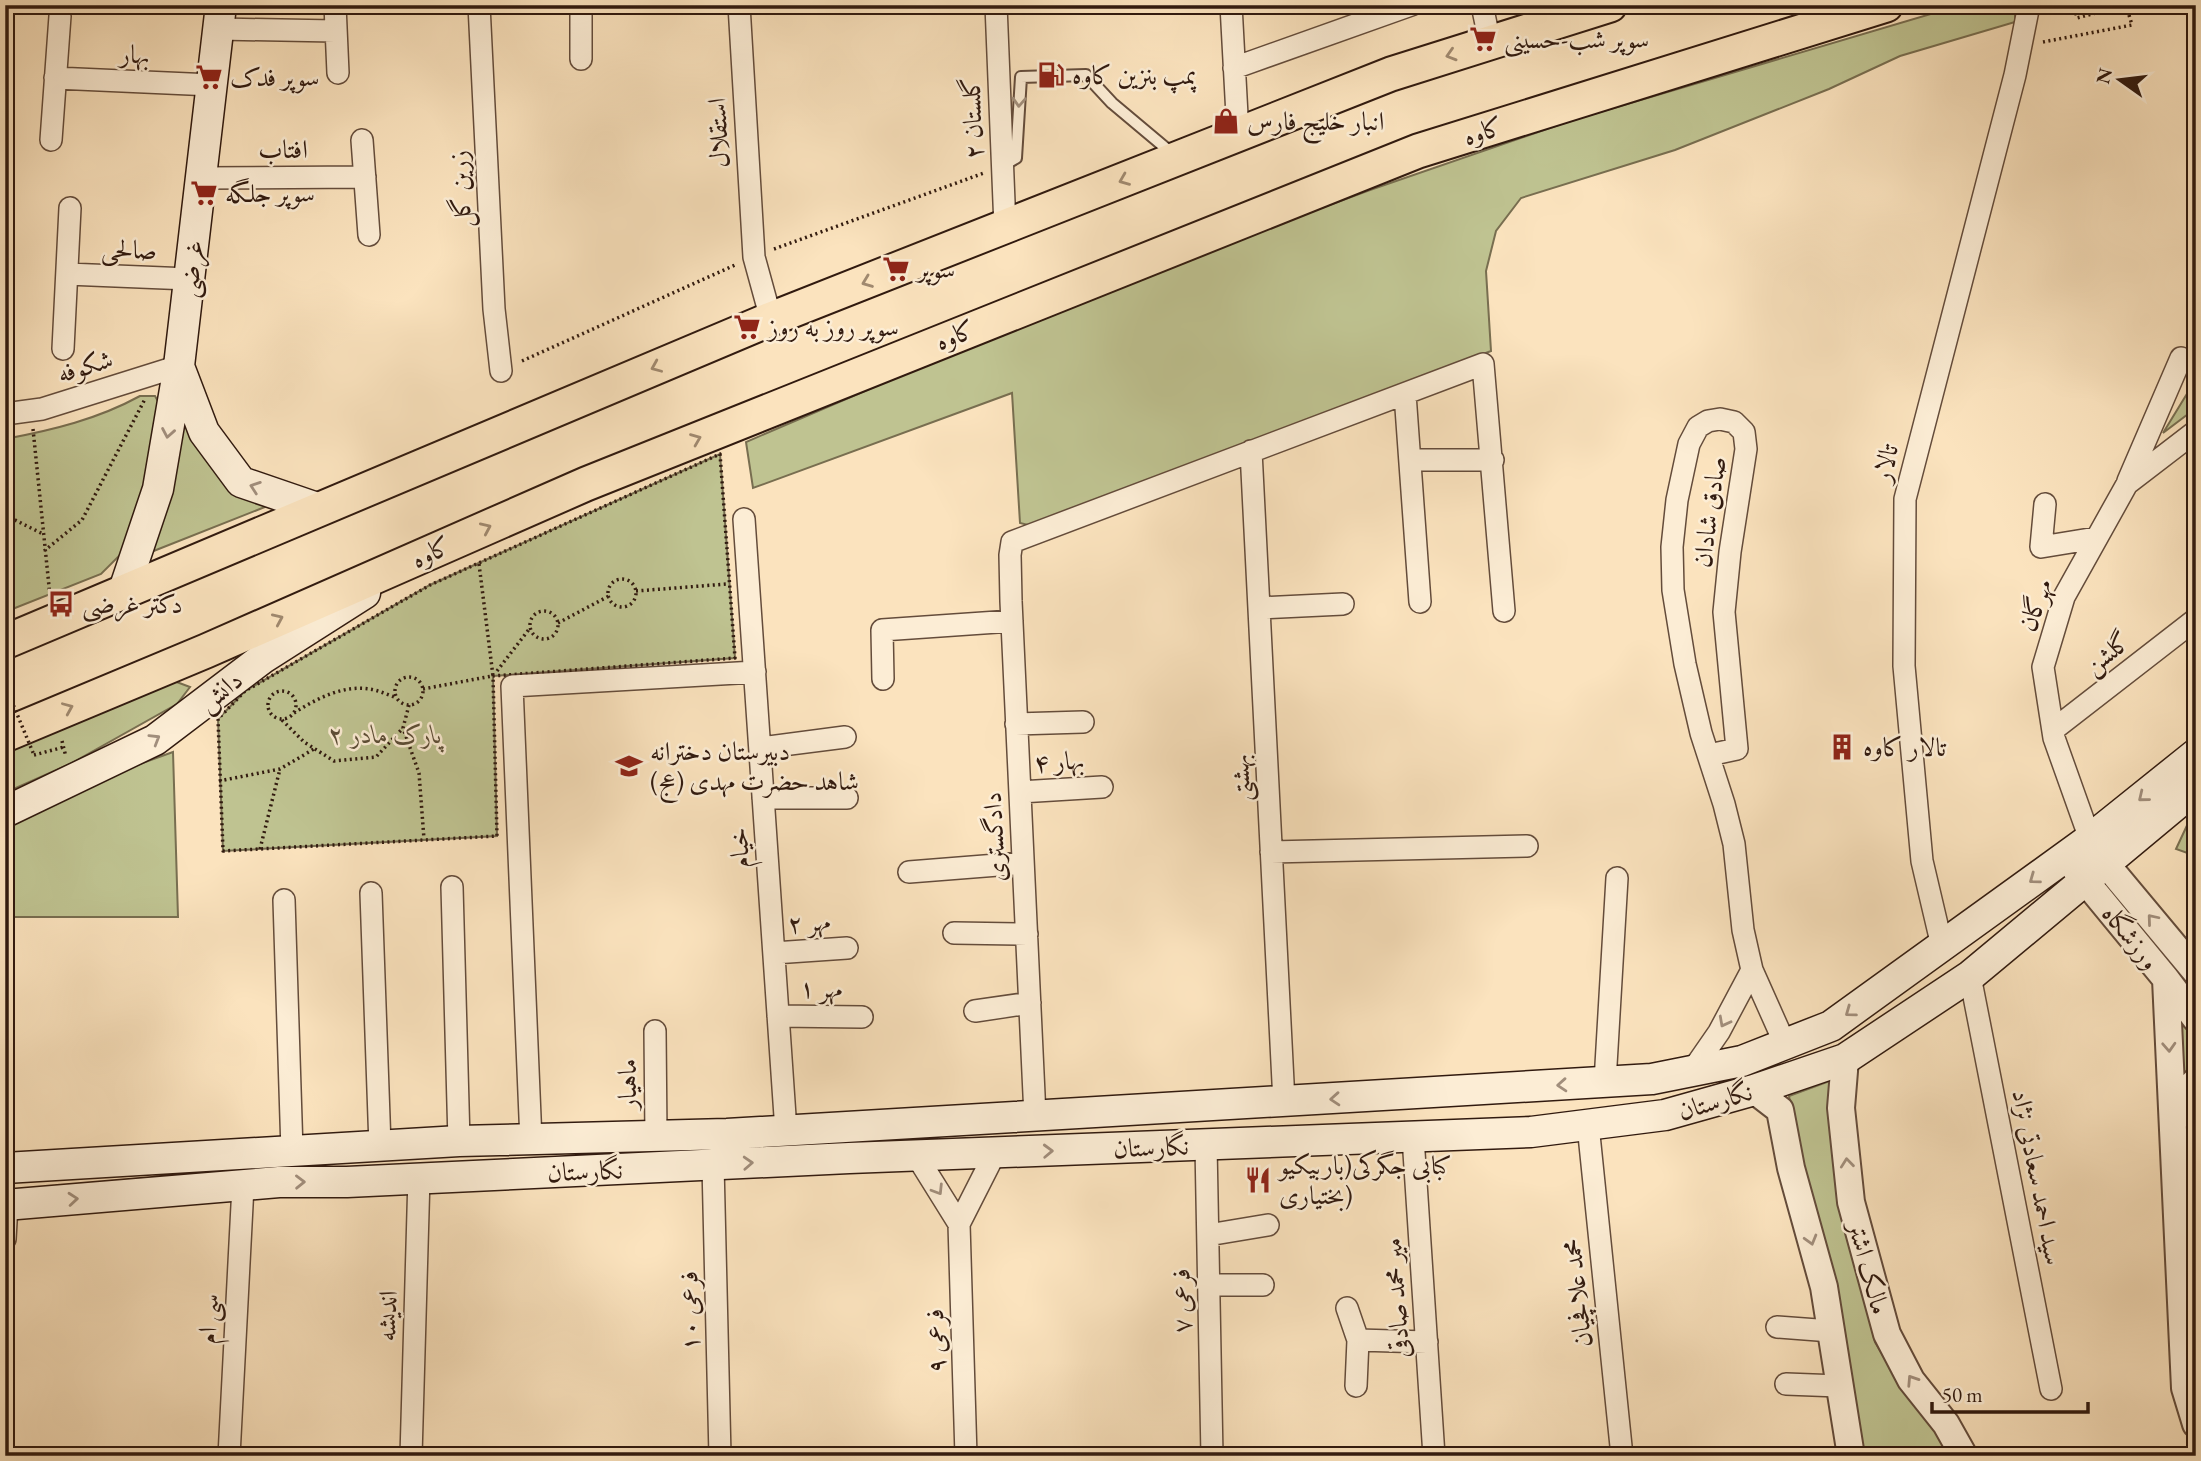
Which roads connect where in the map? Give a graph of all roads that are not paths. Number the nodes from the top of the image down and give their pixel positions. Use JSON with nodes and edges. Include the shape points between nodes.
{"nodes":[{"id":1,"x":335,"y":5,"type":"edge"},
{"id":2,"x":479,"y":5,"type":"edge"},
{"id":3,"x":581,"y":5,"type":"edge"},
{"id":4,"x":739,"y":5,"type":"edge"},
{"id":5,"x":996,"y":5,"type":"edge"},
{"id":6,"x":1231,"y":5,"type":"edge"},
{"id":7,"x":1411,"y":5,"type":"edge"},
{"id":8,"x":1482,"y":5,"type":"edge"},
{"id":9,"x":1610,"y":5,"type":"edge"},
{"id":10,"x":1886,"y":5,"type":"edge"},
{"id":11,"x":2029,"y":5,"type":"edge"},
{"id":12,"x":60,"y":16,"type":"dead end"},
{"id":13,"x":220,"y":17,"type":"edge"},
{"id":14,"x":335,"y":31,"type":"junction"},
{"id":15,"x":1490,"y":43,"type":"junction"},
{"id":16,"x":581,"y":59,"type":"dead end"},
{"id":17,"x":1234,"y":68,"type":"junction"},
{"id":18,"x":338,"y":73,"type":"dead end"},
{"id":19,"x":55,"y":78,"type":"junction"},
{"id":20,"x":212,"y":85,"type":"junction"},
{"id":21,"x":1238,"y":134,"type":"junction"},
{"id":22,"x":51,"y":140,"type":"dead end"},
{"id":23,"x":362,"y":140,"type":"dead end"},
{"id":24,"x":1179,"y":159,"type":"junction"},
{"id":25,"x":1002,"y":166,"type":"junction"},
{"id":26,"x":365,"y":177,"type":"junction"},
{"id":27,"x":201,"y":178,"type":"junction"},
{"id":28,"x":70,"y":208,"type":"dead end"},
{"id":29,"x":1005,"y":228,"type":"junction"},
{"id":30,"x":369,"y":235,"type":"dead end"},
{"id":31,"x":67,"y":274,"type":"junction"},
{"id":32,"x":189,"y":279,"type":"junction"},
{"id":33,"x":771,"y":319,"type":"junction"},
{"id":34,"x":63,"y":349,"type":"dead end"},
{"id":35,"x":2181,"y":358,"type":"dead end"},
{"id":36,"x":169,"y":369,"type":"junction"},
{"id":37,"x":500,"y":371,"type":"road end"},
{"id":38,"x":1405,"y":394,"type":"junction"},
{"id":39,"x":5,"y":414,"type":"edge"},
{"id":40,"x":2196,"y":430,"type":"edge"},
{"id":41,"x":1251,"y":450,"type":"junction"},
{"id":42,"x":1410,"y":460,"type":"junction"},
{"id":43,"x":1493,"y":460,"type":"junction"},
{"id":44,"x":2127,"y":484,"type":"junction"},
{"id":45,"x":2045,"y":504,"type":"dead end"},
{"id":46,"x":320,"y":509,"type":"junction"},
{"id":47,"x":744,"y":519,"type":"dead end"},
{"id":48,"x":2096,"y":538,"type":"junction"},
{"id":49,"x":426,"y":554,"type":"junction"},
{"id":50,"x":123,"y":593,"type":"junction"},
{"id":51,"x":1420,"y":602,"type":"dead end"},
{"id":52,"x":1343,"y":604,"type":"dead end"},
{"id":53,"x":1259,"y":608,"type":"junction"},
{"id":54,"x":1504,"y":611,"type":"dead end"},
{"id":55,"x":2196,"y":619,"type":"edge"},
{"id":56,"x":1012,"y":621,"type":"junction"},
{"id":57,"x":5,"y":642,"type":"edge"},
{"id":58,"x":755,"y":672,"type":"junction"},
{"id":59,"x":883,"y":679,"type":"dead end"},
{"id":60,"x":1083,"y":722,"type":"dead end"},
{"id":61,"x":1016,"y":724,"type":"junction"},
{"id":62,"x":2053,"y":730,"type":"junction"},
{"id":63,"x":5,"y":734,"type":"edge"},
{"id":64,"x":845,"y":737,"type":"dead end"},
{"id":65,"x":760,"y":748,"type":"junction"},
{"id":66,"x":2196,"y":754,"type":"edge"},
{"id":67,"x":1709,"y":755,"type":"junction"},
{"id":68,"x":1102,"y":787,"type":"dead end"},
{"id":69,"x":2196,"y":788,"type":"edge"},
{"id":70,"x":1020,"y":792,"type":"junction"},
{"id":71,"x":764,"y":798,"type":"junction"},
{"id":72,"x":846,"y":798,"type":"dead end"},
{"id":73,"x":5,"y":812,"type":"edge"},
{"id":74,"x":1527,"y":846,"type":"dead end"},
{"id":75,"x":2078,"y":847,"type":"junction"},
{"id":76,"x":1271,"y":852,"type":"junction"},
{"id":77,"x":1023,"y":863,"type":"junction"},
{"id":78,"x":909,"y":872,"type":"dead end"},
{"id":79,"x":2095,"y":873,"type":"junction"},
{"id":80,"x":1617,"y":878,"type":"dead end"},
{"id":81,"x":452,"y":887,"type":"dead end"},
{"id":82,"x":371,"y":893,"type":"dead end"},
{"id":83,"x":284,"y":900,"type":"dead end"},
{"id":84,"x":954,"y":933,"type":"dead end"},
{"id":85,"x":1027,"y":934,"type":"junction"},
{"id":86,"x":1942,"y":946,"type":"junction"},
{"id":87,"x":847,"y":948,"type":"dead end"},
{"id":88,"x":774,"y":953,"type":"junction"},
{"id":89,"x":1752,"y":970,"type":"junction"},
{"id":90,"x":2196,"y":972,"type":"edge"},
{"id":91,"x":1970,"y":976,"type":"junction"},
{"id":92,"x":2166,"y":979,"type":"junction"},
{"id":93,"x":1030,"y":1003,"type":"junction"},
{"id":94,"x":975,"y":1011,"type":"dead end"},
{"id":95,"x":778,"y":1016,"type":"junction"},
{"id":96,"x":862,"y":1017,"type":"dead end"},
{"id":97,"x":2196,"y":1019,"type":"edge"},
{"id":98,"x":655,"y":1031,"type":"dead end"},
{"id":99,"x":1785,"y":1044,"type":"junction"},
{"id":100,"x":1844,"y":1059,"type":"junction"},
{"id":101,"x":1692,"y":1071,"type":"junction"},
{"id":102,"x":1605,"y":1082,"type":"junction"},
{"id":103,"x":2196,"y":1082,"type":"edge"},
{"id":104,"x":1501,"y":1088,"type":"junction"},
{"id":105,"x":1754,"y":1090,"type":"junction"},
{"id":106,"x":1284,"y":1102,"type":"junction"},
{"id":107,"x":1035,"y":1116,"type":"junction"},
{"id":108,"x":1588,"y":1125,"type":"junction"},
{"id":109,"x":2173,"y":1126,"type":"junction"},
{"id":110,"x":786,"y":1131,"type":"junction"},
{"id":111,"x":1500,"y":1133,"type":"junction"},
{"id":112,"x":656,"y":1136,"type":"junction"},
{"id":113,"x":1413,"y":1137,"type":"junction"},
{"id":114,"x":605,"y":1138,"type":"junction"},
{"id":115,"x":459,"y":1141,"type":"junction"},
{"id":116,"x":531,"y":1141,"type":"junction"},
{"id":117,"x":380,"y":1146,"type":"junction"},
{"id":118,"x":1206,"y":1146,"type":"junction"},
{"id":119,"x":292,"y":1151,"type":"junction"},
{"id":120,"x":995,"y":1153,"type":"junction"},
{"id":121,"x":916,"y":1155,"type":"junction"},
{"id":122,"x":713,"y":1165,"type":"junction"},
{"id":123,"x":5,"y":1168,"type":"edge"},
{"id":124,"x":651,"y":1168,"type":"junction"},
{"id":125,"x":608,"y":1171,"type":"junction"},
{"id":126,"x":419,"y":1177,"type":"junction"},
{"id":127,"x":243,"y":1185,"type":"junction"},
{"id":128,"x":6,"y":1205,"type":"edge"},
{"id":129,"x":959,"y":1224,"type":"junction"},
{"id":130,"x":1268,"y":1225,"type":"dead end"},
{"id":131,"x":1208,"y":1235,"type":"junction"},
{"id":132,"x":5,"y":1239,"type":"edge"},
{"id":133,"x":1263,"y":1284,"type":"dead end"},
{"id":134,"x":1209,"y":1285,"type":"junction"},
{"id":135,"x":1347,"y":1308,"type":"dead end"},
{"id":136,"x":1777,"y":1327,"type":"dead end"},
{"id":137,"x":1830,"y":1331,"type":"junction"},
{"id":138,"x":1358,"y":1340,"type":"junction"},
{"id":139,"x":1427,"y":1342,"type":"junction"},
{"id":140,"x":1786,"y":1384,"type":"dead end"},
{"id":141,"x":1356,"y":1386,"type":"dead end"},
{"id":142,"x":1839,"y":1386,"type":"junction"},
{"id":143,"x":2051,"y":1389,"type":"dead end"},
{"id":144,"x":2196,"y":1424,"type":"edge"},
{"id":145,"x":229,"y":1456,"type":"edge"},
{"id":146,"x":411,"y":1456,"type":"edge"},
{"id":147,"x":720,"y":1456,"type":"edge"},
{"id":148,"x":966,"y":1456,"type":"edge"},
{"id":149,"x":1212,"y":1456,"type":"edge"},
{"id":150,"x":1434,"y":1456,"type":"edge"},
{"id":151,"x":1622,"y":1456,"type":"edge"},
{"id":152,"x":1851,"y":1456,"type":"edge"},
{"id":153,"x":1964,"y":1456,"type":"edge"}],
"edges":[{"from":1,"to":14,"type":"street"},
{"from":2,"to":37,"type":"street","name":"زرین گل"},
{"from":3,"to":16,"type":"street"},
{"from":4,"to":33,"type":"street","name":"استقلال","via":[[754,257]]},
{"from":5,"to":25,"type":"street","name":"گلستان ۲"},
{"from":6,"to":17,"type":"street"},
{"from":7,"to":17,"type":"street"},
{"from":8,"to":15,"type":"street"},
{"from":9,"to":15,"type":"main road"},
{"from":49,"to":10,"type":"main road","name":"کاوه","one_way":true,"via":[[474,550],[650,458],[1418,151]]},
{"from":11,"to":86,"type":"street","name":"تالار","via":[[1905,499],[1905,679],[1922,862]]},
{"from":12,"to":19,"type":"street"},
{"from":13,"to":14,"type":"street"},
{"from":13,"to":20,"type":"main road","name":"غرضی"},
{"from":14,"to":18,"type":"street"},
{"from":15,"to":21,"type":"main road","one_way":true,"via":[[1391,74]]},
{"from":17,"to":21,"type":"street"},
{"from":19,"to":20,"type":"street","name":"بهار"},
{"from":19,"to":22,"type":"street"},
{"from":20,"to":27,"type":"main road","name":"غرضی"},
{"from":21,"to":24,"type":"main road"},
{"from":23,"to":26,"type":"street"},
{"from":24,"to":25,"type":"lane","one_way":true,"via":[[1086,75],[1021,77],[1016,158]]},
{"from":24,"to":29,"type":"main road","one_way":true},
{"from":25,"to":29,"type":"street","name":"گلستان ۲"},
{"from":26,"to":27,"type":"street","name":"افتاب"},
{"from":26,"to":30,"type":"street"},
{"from":27,"to":32,"type":"main road","name":"غرضی"},
{"from":28,"to":31,"type":"street"},
{"from":29,"to":33,"type":"main road","one_way":true},
{"from":31,"to":32,"type":"street","name":"صالحی"},
{"from":31,"to":34,"type":"street"},
{"from":32,"to":36,"type":"main road","name":"غرضی"},
{"from":33,"to":46,"type":"main road","one_way":true},
{"from":35,"to":44,"type":"street"},
{"from":36,"to":39,"type":"street","name":"شکوفه","via":[[42,409]]},
{"from":46,"to":36,"type":"main road","one_way":true,"via":[[241,482],[204,432]]},
{"from":36,"to":50,"type":"main road","name":"غرضی","one_way":true,"via":[[158,489]]},
{"from":38,"to":41,"type":"street"},
{"from":38,"to":42,"type":"street"},
{"from":38,"to":43,"type":"street","via":[[1483,365]]},
{"from":40,"to":44,"type":"street","name":"مهرگان"},
{"from":41,"to":53,"type":"street","name":"بهشتی"},
{"from":41,"to":56,"type":"street","name":"دادگستری","via":[[1012,542]]},
{"from":42,"to":43,"type":"street"},
{"from":42,"to":51,"type":"street"},
{"from":43,"to":54,"type":"street"},
{"from":44,"to":48,"type":"street","name":"مهرگان"},
{"from":45,"to":48,"type":"street","via":[[2041,547]]},
{"from":46,"to":50,"type":"main road"},
{"from":47,"to":58,"type":"street","name":"خیام"},
{"from":48,"to":62,"type":"street","name":"مهرگان","via":[[2064,597],[2043,667]]},
{"from":63,"to":49,"type":"main road","name":"کاوه","one_way":true},
{"from":73,"to":49,"type":"main road","name":"دانش","one_way":true,"via":[[155,740],[263,658]]},
{"from":50,"to":57,"type":"main road"},
{"from":52,"to":53,"type":"street"},
{"from":53,"to":76,"type":"street","name":"بهشتی"},
{"from":55,"to":62,"type":"street","name":"گلشن"},
{"from":56,"to":59,"type":"street","via":[[882,629]]},
{"from":56,"to":61,"type":"street","name":"دادگستری"},
{"from":58,"to":65,"type":"street","name":"خیام"},
{"from":58,"to":116,"type":"street","via":[[512,686]]},
{"from":60,"to":61,"type":"street"},
{"from":61,"to":70,"type":"street","name":"دادگستری"},
{"from":62,"to":75,"type":"street","name":"مهرگان"},
{"from":64,"to":65,"type":"street"},
{"from":65,"to":71,"type":"street","name":"خیام"},
{"from":66,"to":75,"type":"main road","name":"نگارستان","one_way":true},
{"from":67,"to":67,"type":"street","name":"صادق شادان","via":[[1685,664],[1673,590],[1672,547],[1689,444],[1698,427],[1720,419],[1734,422],[1744,432],[1746,449],[1724,612],[1737,749]]},
{"from":67,"to":89,"type":"street","name":"صادق شادان","via":[[1734,844]]},
{"from":68,"to":70,"type":"street","name":"بهار ۴"},
{"from":69,"to":79,"type":"main road","name":"نگارستان"},
{"from":70,"to":77,"type":"street","name":"دادگستری"},
{"from":71,"to":72,"type":"street"},
{"from":71,"to":88,"type":"street","name":"خیام"},
{"from":74,"to":76,"type":"street"},
{"from":75,"to":79,"type":"main road"},
{"from":75,"to":86,"type":"main road","name":"نگارستان","one_way":true},
{"from":76,"to":106,"type":"street","name":"بهشتی"},
{"from":77,"to":78,"type":"street"},
{"from":77,"to":85,"type":"street","name":"دادگستری"},
{"from":90,"to":79,"type":"street","name":"ورزشگاه","one_way":true},
{"from":79,"to":91,"type":"main road","name":"نگارستان"},
{"from":79,"to":92,"type":"street","name":"ورزشگاه"},
{"from":80,"to":102,"type":"street"},
{"from":81,"to":115,"type":"street"},
{"from":82,"to":117,"type":"street"},
{"from":83,"to":119,"type":"street"},
{"from":84,"to":85,"type":"street"},
{"from":85,"to":93,"type":"street","name":"دادگستری"},
{"from":86,"to":99,"type":"main road","name":"نگارستان","one_way":true,"via":[[1831,1026]]},
{"from":87,"to":88,"type":"street","name":"مهر ۲"},
{"from":88,"to":95,"type":"street","name":"خیام"},
{"from":89,"to":99,"type":"street","name":"صادق شادان"},
{"from":89,"to":101,"type":"street","one_way":true},
{"from":91,"to":100,"type":"main road","name":"نگارستان"},
{"from":91,"to":143,"type":"street","name":"سید احمد سعادتی نژاد"},
{"from":92,"to":97,"type":"street","name":"ورزشگاه"},
{"from":92,"to":109,"type":"street","one_way":true},
{"from":93,"to":94,"type":"street"},
{"from":93,"to":107,"type":"street","name":"دادگستری"},
{"from":95,"to":96,"type":"street","name":"مهر ۱"},
{"from":95,"to":110,"type":"street","name":"خیام"},
{"from":98,"to":112,"type":"street","name":"ماهیار"},
{"from":99,"to":101,"type":"main road","name":"نگارستان","via":[[1742,1061]]},
{"from":100,"to":105,"type":"main road","name":"نگارستان"},
{"from":153,"to":100,"type":"street","name":"مالک اشتر","one_way":true,"via":[[1946,1424],[1911,1380],[1887,1334],[1851,1202],[1842,1108]]},
{"from":101,"to":102,"type":"main road","name":"نگارستان"},
{"from":102,"to":104,"type":"main road","name":"نگارستان","one_way":true},
{"from":103,"to":109,"type":"street","via":[[2185,1092]]},
{"from":104,"to":106,"type":"main road","name":"نگارستان","one_way":true},
{"from":104,"to":111,"type":"main road"},
{"from":105,"to":108,"type":"main road","name":"نگارستان","via":[[1665,1115]]},
{"from":105,"to":137,"type":"street","name":"مالک اشتر","one_way":true,"via":[[1780,1110],[1824,1287]]},
{"from":106,"to":107,"type":"main road","name":"نگارستان"},
{"from":107,"to":110,"type":"main road","name":"نگارستان"},
{"from":108,"to":111,"type":"main road","name":"نگارستان"},
{"from":108,"to":151,"type":"street","name":"محمد علافچیان"},
{"from":109,"to":144,"type":"street","via":[[2185,1388]]},
{"from":110,"to":112,"type":"main road","name":"نگارستان"},
{"from":111,"to":113,"type":"main road","name":"نگارستان"},
{"from":112,"to":114,"type":"main road","name":"نگارستان"},
{"from":112,"to":124,"type":"main road","via":[[643,1147],[641,1158]]},
{"from":113,"to":118,"type":"main road","name":"نگارستان"},
{"from":113,"to":139,"type":"street","name":"میر محمد صادقی"},
{"from":114,"to":116,"type":"main road","name":"نگارستان"},
{"from":114,"to":125,"type":"main road","via":[[614,1161]]},
{"from":115,"to":116,"type":"main road","name":"نگارستان"},
{"from":115,"to":117,"type":"main road","name":"نگارستان"},
{"from":117,"to":119,"type":"main road","name":"نگارستان"},
{"from":120,"to":118,"type":"main road","name":"نگارستان","one_way":true},
{"from":118,"to":131,"type":"street","name":"فرعی ۷"},
{"from":119,"to":123,"type":"main road","name":"نگارستان"},
{"from":120,"to":121,"type":"main road","name":"نگارستان"},
{"from":120,"to":129,"type":"street"},
{"from":122,"to":121,"type":"main road","name":"نگارستان","one_way":true},
{"from":121,"to":129,"type":"street","one_way":true},
{"from":122,"to":124,"type":"main road","name":"نگارستان"},
{"from":122,"to":147,"type":"street","name":"فرعی ۱۰"},
{"from":124,"to":125,"type":"main road","name":"نگارستان"},
{"from":125,"to":126,"type":"main road","name":"نگارستان"},
{"from":127,"to":126,"type":"main road","name":"نگارستان","one_way":true},
{"from":126,"to":146,"type":"street","name":"اندیشه"},
{"from":128,"to":127,"type":"main road","name":"نگارستان","one_way":true},
{"from":127,"to":145,"type":"street","name":"سی ام"},
{"from":128,"to":132,"type":"street"},
{"from":129,"to":148,"type":"street","name":"فرعی ۹"},
{"from":130,"to":131,"type":"street"},
{"from":131,"to":134,"type":"street","name":"فرعی ۷"},
{"from":133,"to":134,"type":"street"},
{"from":134,"to":149,"type":"street","name":"فرعی ۷"},
{"from":135,"to":138,"type":"street"},
{"from":136,"to":137,"type":"street"},
{"from":137,"to":142,"type":"street","name":"مالک اشتر"},
{"from":138,"to":139,"type":"street"},
{"from":138,"to":141,"type":"street"},
{"from":139,"to":150,"type":"street","name":"میر محمد صادقی"},
{"from":140,"to":142,"type":"street"},
{"from":142,"to":152,"type":"street","name":"مالک اشتر"}]}
